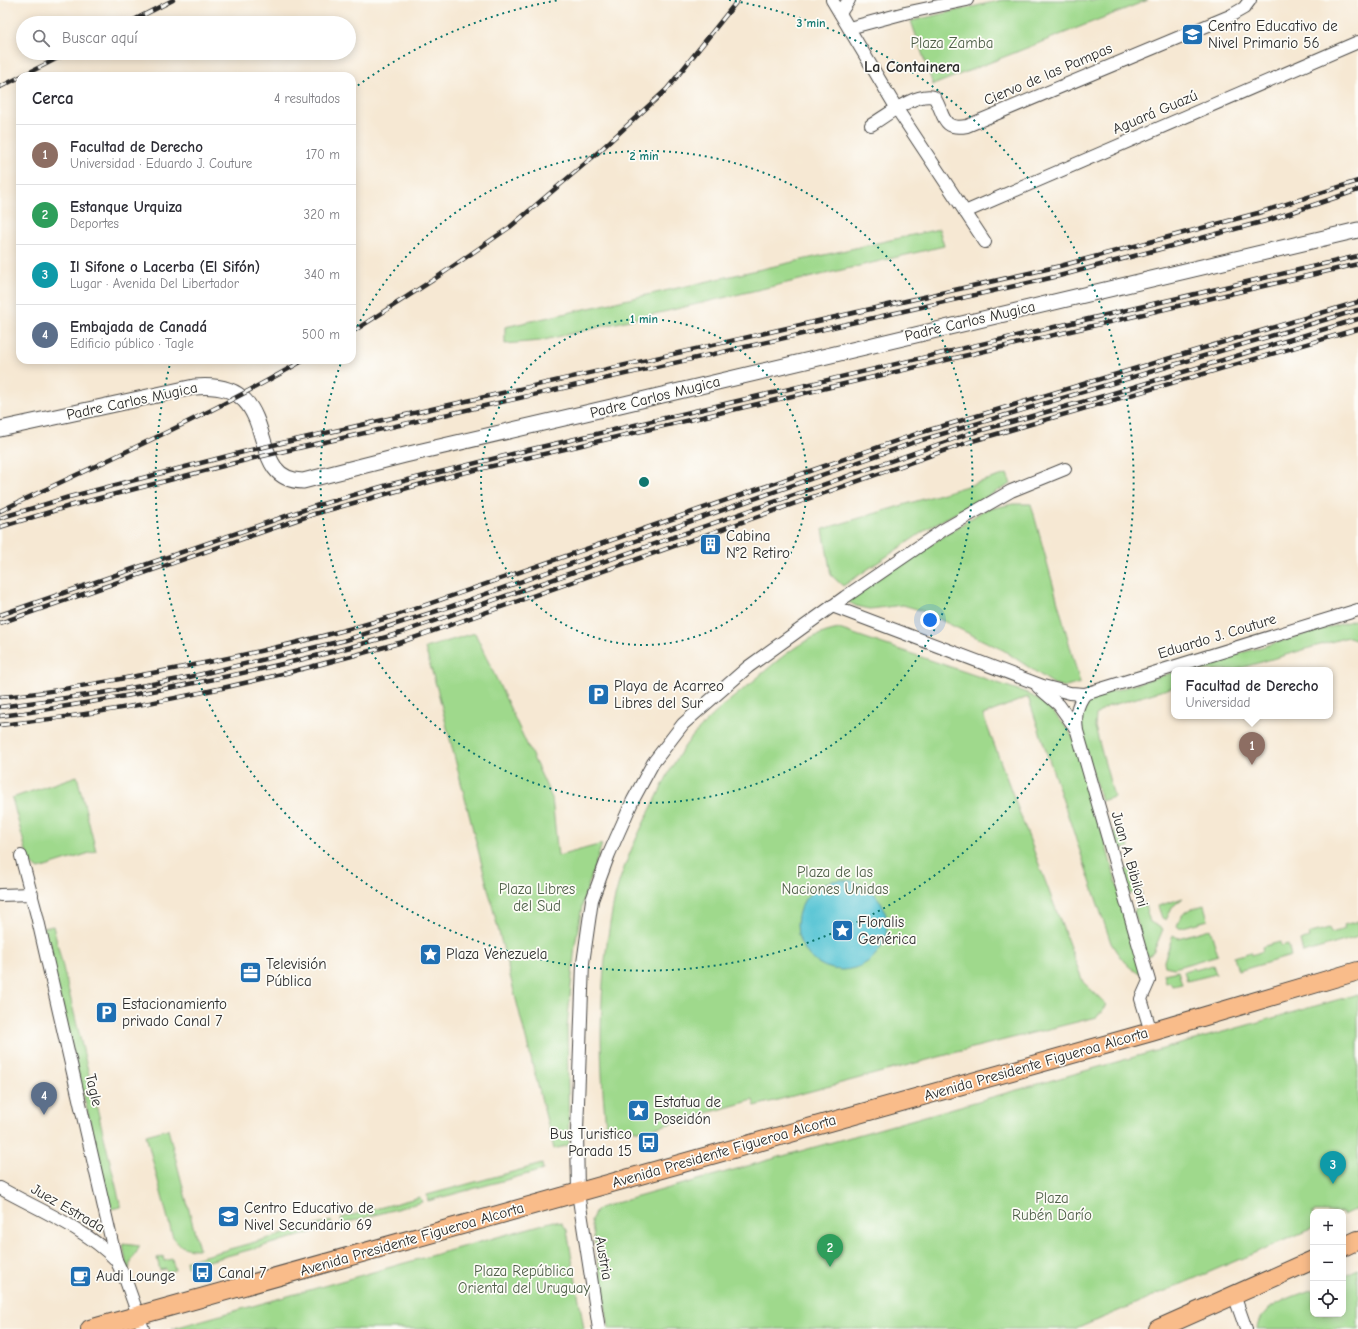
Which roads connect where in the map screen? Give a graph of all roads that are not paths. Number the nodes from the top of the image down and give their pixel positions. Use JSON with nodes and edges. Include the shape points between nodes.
{"nodes":[{"id":1,"x":832,"y":0,"type":"edge"},
{"id":2,"x":850,"y":0,"type":"edge"},
{"id":3,"x":967,"y":0,"type":"edge"},
{"id":4,"x":1250,"y":0,"type":"edge"},
{"id":5,"x":922,"y":5,"type":"edge"},
{"id":6,"x":840,"y":13,"type":"junction"},
{"id":7,"x":849,"y":28,"type":"junction"},
{"id":8,"x":1358,"y":42,"type":"edge"},
{"id":9,"x":897,"y":109,"type":"junction"},
{"id":10,"x":871,"y":125,"type":"dead end"},
{"id":11,"x":965,"y":212,"type":"junction"},
{"id":12,"x":1358,"y":230,"type":"edge"},
{"id":13,"x":985,"y":242,"type":"dead end"},
{"id":14,"x":0,"y":429,"type":"edge"},
{"id":15,"x":1065,"y":469,"type":"dead end"},
{"id":16,"x":832,"y":606,"type":"junction"},
{"id":17,"x":1358,"y":610,"type":"edge"},
{"id":18,"x":1173,"y":667,"type":"edge"},
{"id":19,"x":1171,"y":668,"type":"edge"},
{"id":20,"x":1030,"y":681,"type":"junction"},
{"id":21,"x":1085,"y":694,"type":"junction"},
{"id":22,"x":1077,"y":731,"type":"junction"},
{"id":23,"x":22,"y":856,"type":"dead end"},
{"id":24,"x":0,"y":894,"type":"edge"},
{"id":25,"x":32,"y":894,"type":"junction"},
{"id":26,"x":1358,"y":971,"type":"edge"},
{"id":27,"x":1151,"y":1032,"type":"junction"},
{"id":28,"x":0,"y":1188,"type":"edge"},
{"id":29,"x":578,"y":1193,"type":"junction"},
{"id":30,"x":1358,"y":1240,"type":"edge"},
{"id":31,"x":1346,"y":1246,"type":"edge"},
{"id":32,"x":116,"y":1260,"type":"junction"},
{"id":33,"x":1310,"y":1261,"type":"edge"},
{"id":34,"x":1234,"y":1295,"type":"junction"},
{"id":35,"x":141,"y":1322,"type":"edge"},
{"id":36,"x":90,"y":1329,"type":"edge"},
{"id":37,"x":600,"y":1329,"type":"edge"},
{"id":38,"x":1158,"y":1329,"type":"edge"},
{"id":39,"x":1246,"y":1329,"type":"edge"}],
"edges":[{"from":1,"to":6,"type":"street"},
{"from":2,"to":6,"type":"street"},
{"from":3,"to":5,"type":"street"},
{"from":4,"to":9,"type":"street","name":"Ciervo de las Pampas","via":[[1244,8],[1230,16],[967,126],[951,126],[943,118],[934,97],[927,95]]},
{"from":5,"to":7,"type":"street"},
{"from":6,"to":7,"type":"street"},
{"from":7,"to":9,"type":"street"},
{"from":8,"to":11,"type":"street","name":"Aguará Guazú"},
{"from":9,"to":10,"type":"street","name":"Ciervo de las Pampas"},
{"from":9,"to":11,"type":"street"},
{"from":11,"to":13,"type":"street"},
{"from":12,"to":14,"type":"street","name":"Padre Carlos Mugica","via":[[405,454],[303,481],[287,479],[271,465],[257,418],[246,403],[230,391],[211,386],[194,387]]},
{"from":15,"to":16,"type":"street","name":"Austria","via":[[979,508]]},
{"from":16,"to":20,"type":"street"},
{"from":16,"to":29,"type":"street","name":"Austria","via":[[748,667],[682,724],[653,763],[609,854],[592,900],[582,963],[577,1123]]},
{"from":17,"to":18,"type":"street","name":"Eduardo J. Couture"},
{"from":19,"to":21,"type":"street","name":"Eduardo J. Couture"},
{"from":20,"to":21,"type":"street","via":[[1070,693]]},
{"from":20,"to":22,"type":"street","via":[[1059,706]]},
{"from":21,"to":22,"type":"street","name":"Juan A. Bibiloni","via":[[1077,708]]},
{"from":22,"to":27,"type":"street","name":"Juan A. Bibiloni","via":[[1149,981],[1141,999]]},
{"from":23,"to":25,"type":"street","name":"Tagle"},
{"from":24,"to":25,"type":"street"},
{"from":25,"to":32,"type":"street","name":"Tagle"},
{"from":26,"to":27,"type":"main road","name":"Avenida Presidente Figueroa Alcorta"},
{"from":27,"to":29,"type":"main road","name":"Avenida Presidente Figueroa Alcorta"},
{"from":28,"to":32,"type":"street","name":"Juez Estrada","via":[[86,1235]]},
{"from":29,"to":35,"type":"main road","name":"Avenida Presidente Figueroa Alcorta"},
{"from":29,"to":37,"type":"street","name":"Austria"},
{"from":30,"to":31,"type":"main road"},
{"from":32,"to":35,"type":"street","name":"Tagle"},
{"from":33,"to":34,"type":"main road"},
{"from":34,"to":38,"type":"main road"},
{"from":34,"to":39,"type":"street"},
{"from":35,"to":36,"type":"main road","name":"Avenida Presidente Figueroa Alcorta"}]}
